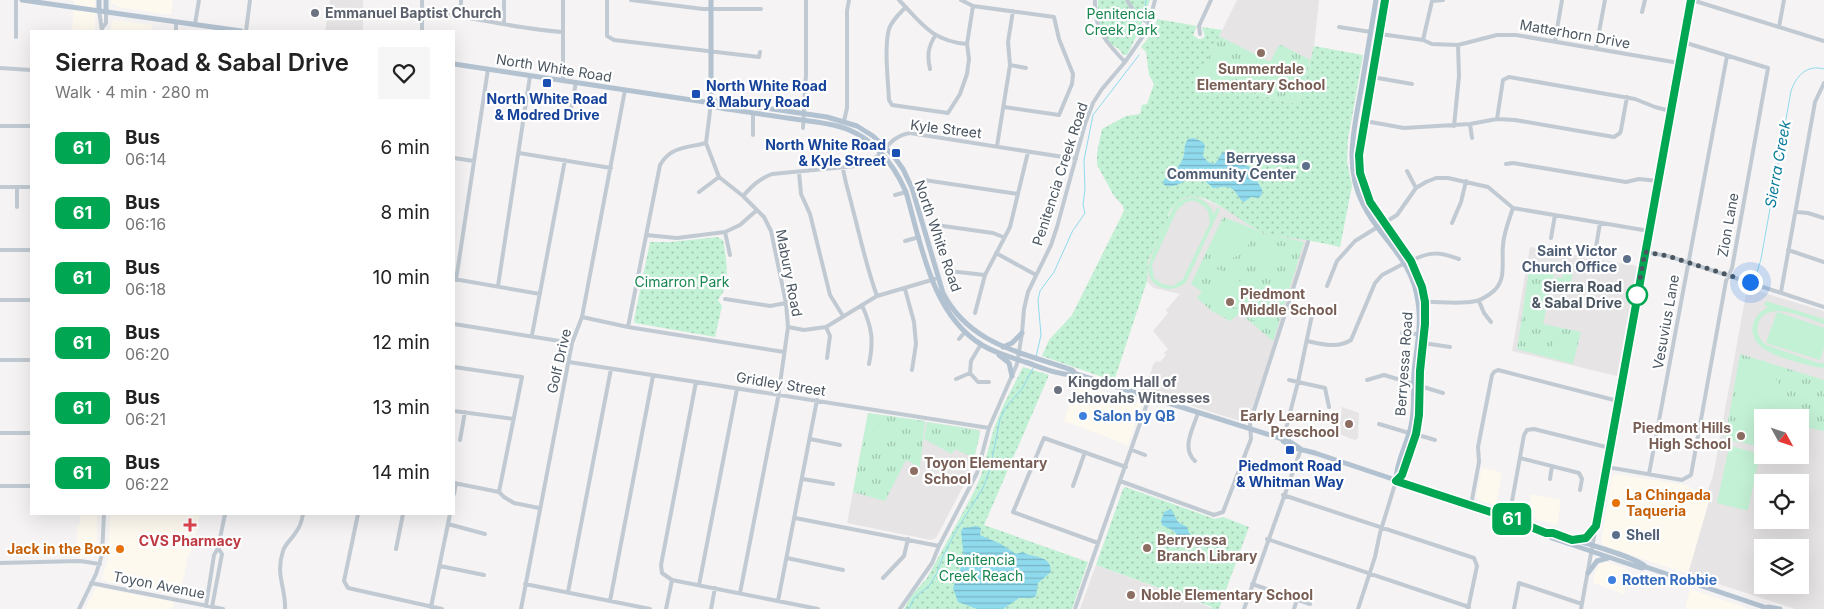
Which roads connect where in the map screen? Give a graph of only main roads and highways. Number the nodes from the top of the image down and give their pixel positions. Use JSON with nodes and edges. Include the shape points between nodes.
{"nodes":[{"id":1,"x":22,"y":0,"type":"edge"},
{"id":2,"x":99,"y":0,"type":"edge"},
{"id":3,"x":106,"y":0,"type":"edge"},
{"id":4,"x":711,"y":0,"type":"edge"},
{"id":5,"x":1376,"y":0,"type":"edge"},
{"id":6,"x":1386,"y":0,"type":"edge"},
{"id":7,"x":99,"y":10,"type":"junction"},
{"id":8,"x":106,"y":11,"type":"junction"},
{"id":9,"x":234,"y":30,"type":"edge"},
{"id":10,"x":455,"y":64,"type":"edge"},
{"id":11,"x":1362,"y":82,"type":"junction"},
{"id":12,"x":711,"y":103,"type":"junction"},
{"id":13,"x":1355,"y":120,"type":"junction"},
{"id":14,"x":1364,"y":121,"type":"junction"},
{"id":15,"x":1361,"y":140,"type":"junction"},
{"id":16,"x":935,"y":279,"type":"junction"},
{"id":17,"x":1022,"y":333,"type":"road end"},
{"id":18,"x":1003,"y":347,"type":"junction"},
{"id":19,"x":996,"y":351,"type":"junction"},
{"id":20,"x":1076,"y":374,"type":"junction"},
{"id":21,"x":1012,"y":376,"type":"road end"},
{"id":22,"x":1412,"y":433,"type":"junction"},
{"id":23,"x":1396,"y":481,"type":"junction"},
{"id":24,"x":1596,"y":526,"type":"road end"},
{"id":25,"x":1546,"y":533,"type":"junction"},
{"id":26,"x":1572,"y":540,"type":"junction"},
{"id":27,"x":1592,"y":549,"type":"junction"},
{"id":28,"x":1608,"y":558,"type":"junction"},
{"id":29,"x":1646,"y":567,"type":"junction"},
{"id":30,"x":1588,"y":573,"type":"road end"},
{"id":31,"x":1769,"y":608,"type":"edge"},
{"id":32,"x":1780,"y":609,"type":"edge"}],
"edges":[{"from":1,"to":7,"type":"main road"},
{"from":2,"to":7,"type":"main road"},
{"from":3,"to":8,"type":"main road"},
{"from":4,"to":12,"type":"main road"},
{"from":5,"to":11,"type":"main road","name":"Berryessa Road"},
{"from":6,"to":14,"type":"main road","name":"Berryessa Road"},
{"from":7,"to":8,"type":"main road"},
{"from":8,"to":9,"type":"main road"},
{"from":10,"to":12,"type":"main road","name":"North White Road"},
{"from":11,"to":13,"type":"main road","name":"Berryessa Road"},
{"from":11,"to":14,"type":"main road","via":[[1360,111]]},
{"from":12,"to":16,"type":"main road","name":"North White Road","via":[[716,107],[833,124],[870,142],[894,168],[906,192]]},
{"from":12,"to":16,"type":"main road","name":"North White Road","via":[[717,101],[805,113],[858,126],[886,148],[903,169],[912,188]]},
{"from":13,"to":15,"type":"main road"},
{"from":13,"to":22,"type":"main road","name":"Berryessa Road","via":[[1353,175],[1363,205],[1405,263],[1419,302]]},
{"from":14,"to":15,"type":"main road","name":"Berryessa Road"},
{"from":15,"to":22,"type":"main road","name":"Berryessa Road","via":[[1363,185],[1383,223],[1411,261],[1425,302],[1419,415]]},
{"from":16,"to":18,"type":"main road","name":"North White Road","via":[[968,327]]},
{"from":16,"to":19,"type":"main road","name":"North White Road","via":[[946,311],[965,332]]},
{"from":17,"to":18,"type":"main road","via":[[1012,344]]},
{"from":18,"to":20,"type":"main road","name":"North White Road"},
{"from":19,"to":20,"type":"main road","name":"North White Road","via":[[1069,375]]},
{"from":19,"to":21,"type":"main road","via":[[1008,363]]},
{"from":20,"to":23,"type":"main road","via":[[1296,444],[1300,449]]},
{"from":22,"to":23,"type":"main road","name":"Berryessa Road","via":[[1396,473]]},
{"from":23,"to":25,"type":"main road"},
{"from":24,"to":26,"type":"main road","via":[[1586,538]]},
{"from":25,"to":26,"type":"main road"},
{"from":25,"to":27,"type":"main road","via":[[1552,538]]},
{"from":26,"to":27,"type":"main road"},
{"from":27,"to":28,"type":"main road"},
{"from":27,"to":29,"type":"main road","via":[[1642,563]]},
{"from":28,"to":29,"type":"main road"},
{"from":28,"to":30,"type":"main road","via":[[1598,561]]},
{"from":29,"to":31,"type":"main road"},
{"from":31,"to":32,"type":"main road"}]}
